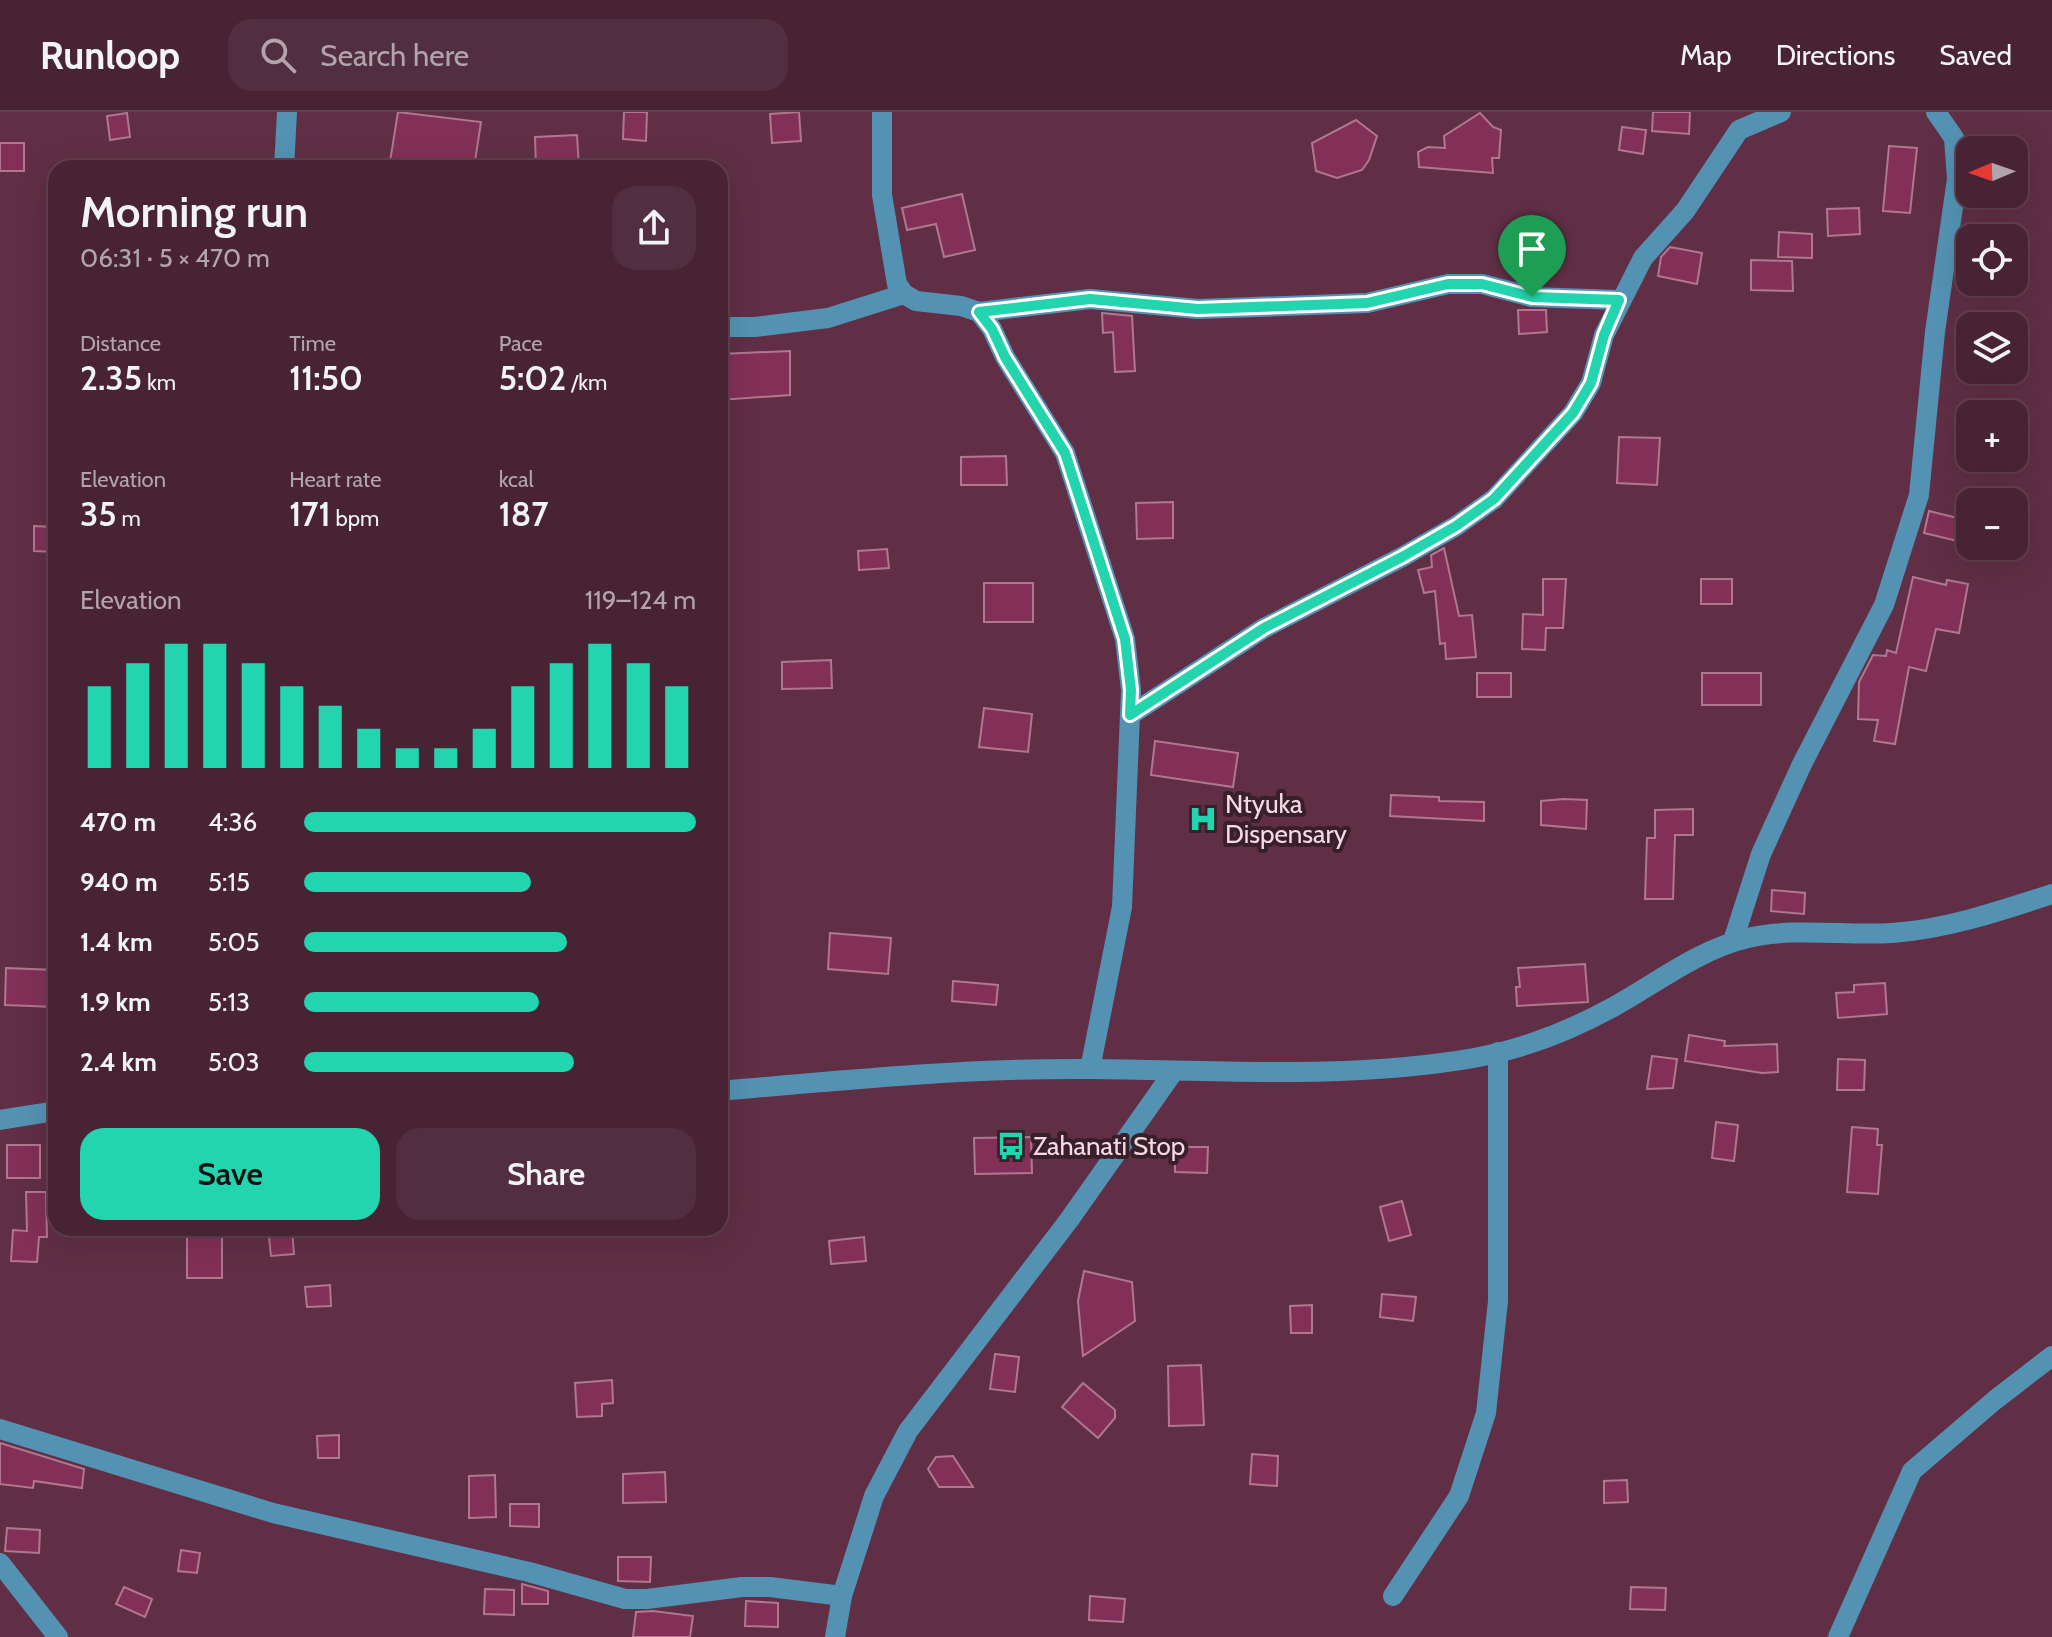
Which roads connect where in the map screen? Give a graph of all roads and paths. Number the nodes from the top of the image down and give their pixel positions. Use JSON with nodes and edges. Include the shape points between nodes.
{"nodes":[{"id":1,"x":287,"y":112,"type":"edge"},
{"id":2,"x":882,"y":112,"type":"edge"},
{"id":3,"x":1781,"y":112,"type":"edge"},
{"id":4,"x":1936,"y":112,"type":"edge"},
{"id":5,"x":284,"y":160,"type":"edge"},
{"id":6,"x":904,"y":294,"type":"junction"},
{"id":7,"x":1619,"y":300,"type":"junction"},
{"id":8,"x":979,"y":312,"type":"junction"},
{"id":9,"x":728,"y":327,"type":"edge"},
{"id":10,"x":1130,"y":715,"type":"junction"},
{"id":11,"x":2052,"y":894,"type":"edge"},
{"id":12,"x":1733,"y":941,"type":"junction"},
{"id":13,"x":1498,"y":1052,"type":"junction"},
{"id":14,"x":1090,"y":1069,"type":"junction"},
{"id":15,"x":1174,"y":1071,"type":"junction"},
{"id":16,"x":728,"y":1090,"type":"edge"},
{"id":17,"x":48,"y":1112,"type":"edge"},
{"id":18,"x":0,"y":1120,"type":"edge"},
{"id":19,"x":2052,"y":1356,"type":"edge"},
{"id":20,"x":0,"y":1429,"type":"edge"},
{"id":21,"x":0,"y":1563,"type":"edge"},
{"id":22,"x":842,"y":1596,"type":"junction"},
{"id":23,"x":1393,"y":1596,"type":"dead end"},
{"id":24,"x":58,"y":1637,"type":"edge"},
{"id":25,"x":835,"y":1637,"type":"edge"},
{"id":26,"x":1838,"y":1637,"type":"edge"}],
"edges":[{"from":1,"to":5,"type":"street"},
{"from":2,"to":6,"type":"street","via":[[882,195],[893,267]]},
{"from":3,"to":7,"type":"street","via":[[1739,130],[1685,211],[1643,258]]},
{"from":4,"to":12,"type":"street","via":[[1954,138],[1958,158],[1919,495],[1884,605],[1761,854]]},
{"from":6,"to":8,"type":"street","via":[[916,301]]},
{"from":6,"to":9,"type":"street","via":[[828,318]]},
{"from":7,"to":8,"type":"street","via":[[1532,297],[1482,284],[1448,284],[1367,303],[1198,309],[1090,299]]},
{"from":7,"to":10,"type":"street","via":[[1591,383],[1573,413],[1494,499],[1415,549],[1264,628]]},
{"from":8,"to":10,"type":"street","via":[[1065,453],[1125,639]]},
{"from":10,"to":14,"type":"street","via":[[1122,907]]},
{"from":11,"to":12,"type":"street","via":[[1915,931],[1785,933]]},
{"from":12,"to":13,"type":"street","via":[[1560,1034]]},
{"from":13,"to":15,"type":"street","via":[[1374,1071]]},
{"from":13,"to":23,"type":"street","via":[[1498,1301],[1486,1413],[1459,1496]]},
{"from":14,"to":15,"type":"street"},
{"from":14,"to":16,"type":"street","via":[[914,1073]]},
{"from":15,"to":22,"type":"street","via":[[1069,1220],[908,1431],[874,1496]]},
{"from":17,"to":18,"type":"street"},
{"from":19,"to":26,"type":"street","via":[[1912,1471]]},
{"from":20,"to":22,"type":"street","via":[[284,1516],[625,1599],[756,1587]]},
{"from":21,"to":24,"type":"street"},
{"from":22,"to":25,"type":"street"}]}
